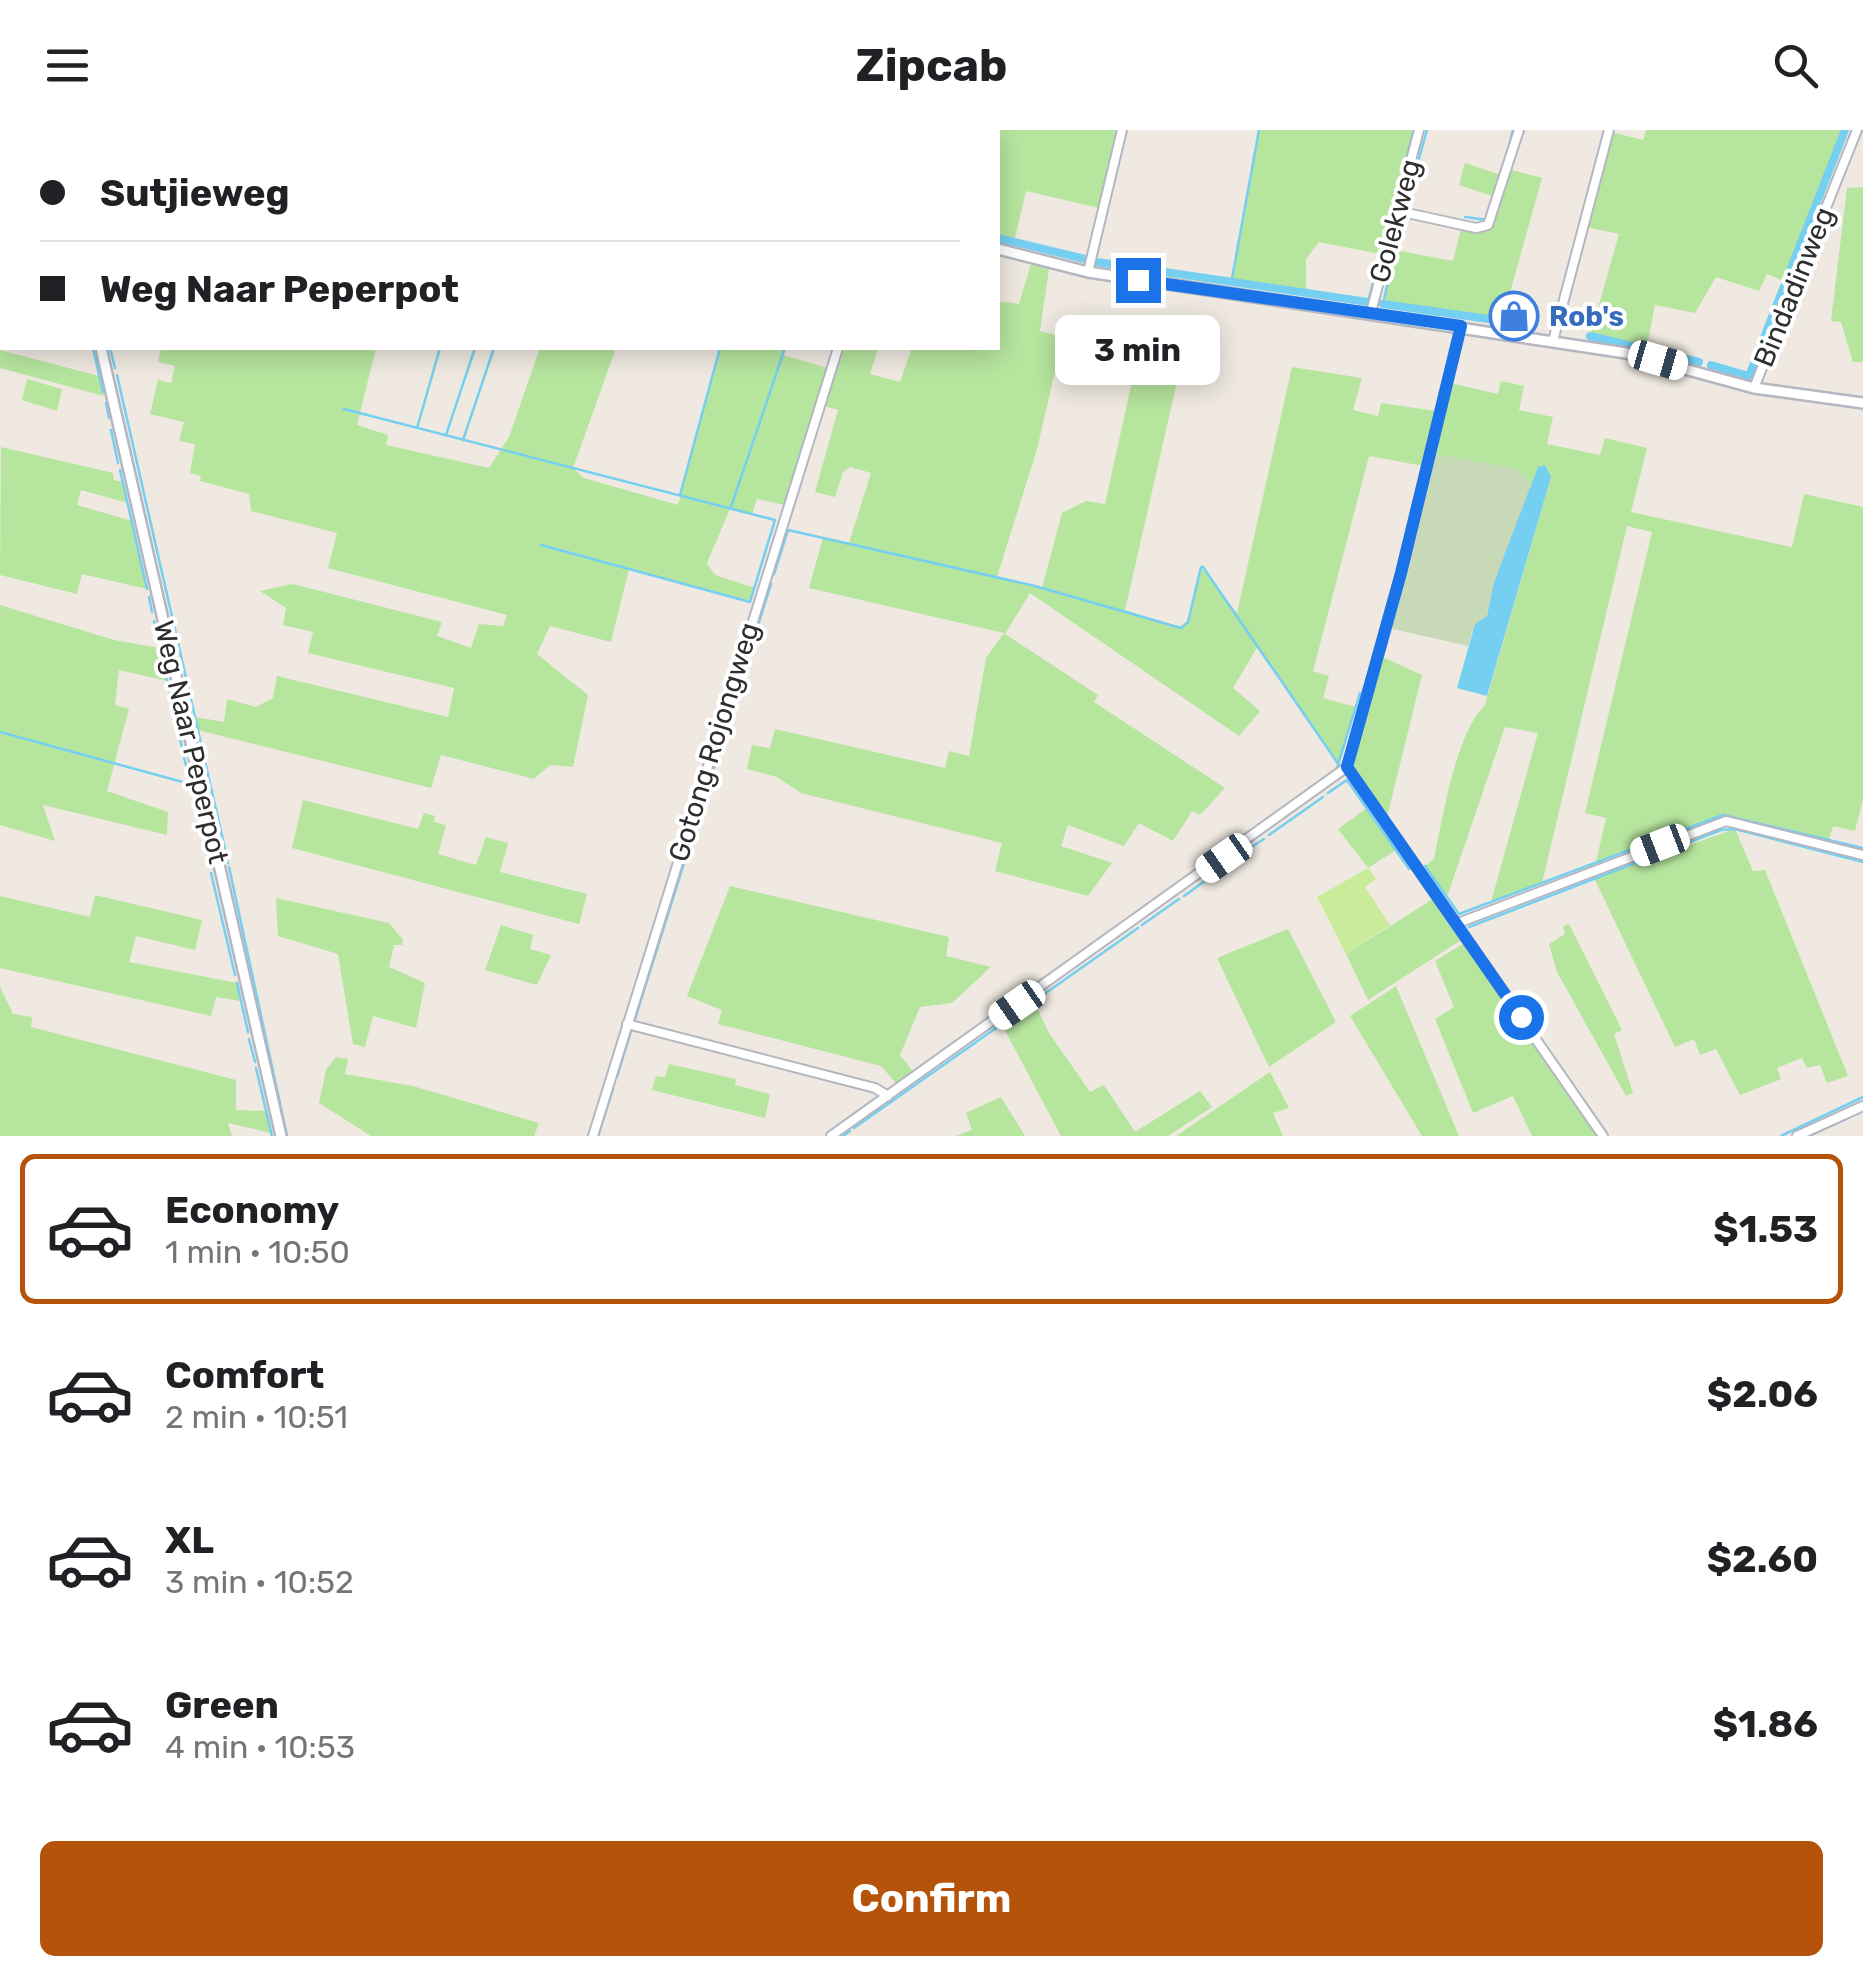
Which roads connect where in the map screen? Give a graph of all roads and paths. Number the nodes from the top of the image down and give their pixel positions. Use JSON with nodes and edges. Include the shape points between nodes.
{"nodes":[{"id":1,"x":1122,"y":130,"type":"edge"},
{"id":2,"x":1419,"y":130,"type":"edge"},
{"id":3,"x":1519,"y":130,"type":"edge"},
{"id":4,"x":1610,"y":130,"type":"edge"},
{"id":5,"x":1857,"y":130,"type":"edge"},
{"id":6,"x":1398,"y":211,"type":"junction"},
{"id":7,"x":1000,"y":250,"type":"edge"},
{"id":8,"x":1088,"y":272,"type":"junction"},
{"id":9,"x":1371,"y":312,"type":"junction"},
{"id":10,"x":1461,"y":326,"type":"junction"},
{"id":11,"x":1553,"y":341,"type":"junction"},
{"id":12,"x":101,"y":350,"type":"edge"},
{"id":13,"x":837,"y":350,"type":"edge"},
{"id":14,"x":1754,"y":388,"type":"junction"},
{"id":15,"x":1863,"y":403,"type":"edge"},
{"id":16,"x":1347,"y":767,"type":"junction"},
{"id":17,"x":1863,"y":854,"type":"edge"},
{"id":18,"x":1458,"y":924,"type":"junction"},
{"id":19,"x":627,"y":1024,"type":"junction"},
{"id":20,"x":888,"y":1096,"type":"junction"},
{"id":21,"x":1863,"y":1106,"type":"edge"},
{"id":22,"x":281,"y":1136,"type":"edge"},
{"id":23,"x":593,"y":1136,"type":"edge"},
{"id":24,"x":832,"y":1136,"type":"edge"},
{"id":25,"x":1602,"y":1136,"type":"edge"},
{"id":26,"x":1797,"y":1136,"type":"edge"}],
"edges":[{"from":1,"to":8,"type":"street"},
{"from":2,"to":6,"type":"street","name":"Golekweg"},
{"from":3,"to":6,"type":"street","via":[[1488,226]]},
{"from":4,"to":11,"type":"street"},
{"from":5,"to":14,"type":"street","name":"Bindadinweg"},
{"from":6,"to":9,"type":"street","name":"Golekweg"},
{"from":7,"to":8,"type":"street"},
{"from":8,"to":9,"type":"street"},
{"from":9,"to":10,"type":"street"},
{"from":10,"to":11,"type":"street"},
{"from":10,"to":16,"type":"street"},
{"from":11,"to":14,"type":"street"},
{"from":12,"to":22,"type":"street","name":"Weg Naar Peperpot"},
{"from":13,"to":19,"type":"street","name":"Gotong Rojongweg"},
{"from":14,"to":15,"type":"street"},
{"from":16,"to":18,"type":"street"},
{"from":16,"to":20,"type":"street"},
{"from":17,"to":18,"type":"street","via":[[1726,821]]},
{"from":18,"to":25,"type":"street"},
{"from":19,"to":20,"type":"street"},
{"from":19,"to":23,"type":"street","name":"Gotong Rojongweg"},
{"from":20,"to":24,"type":"street"},
{"from":21,"to":26,"type":"street"}]}
